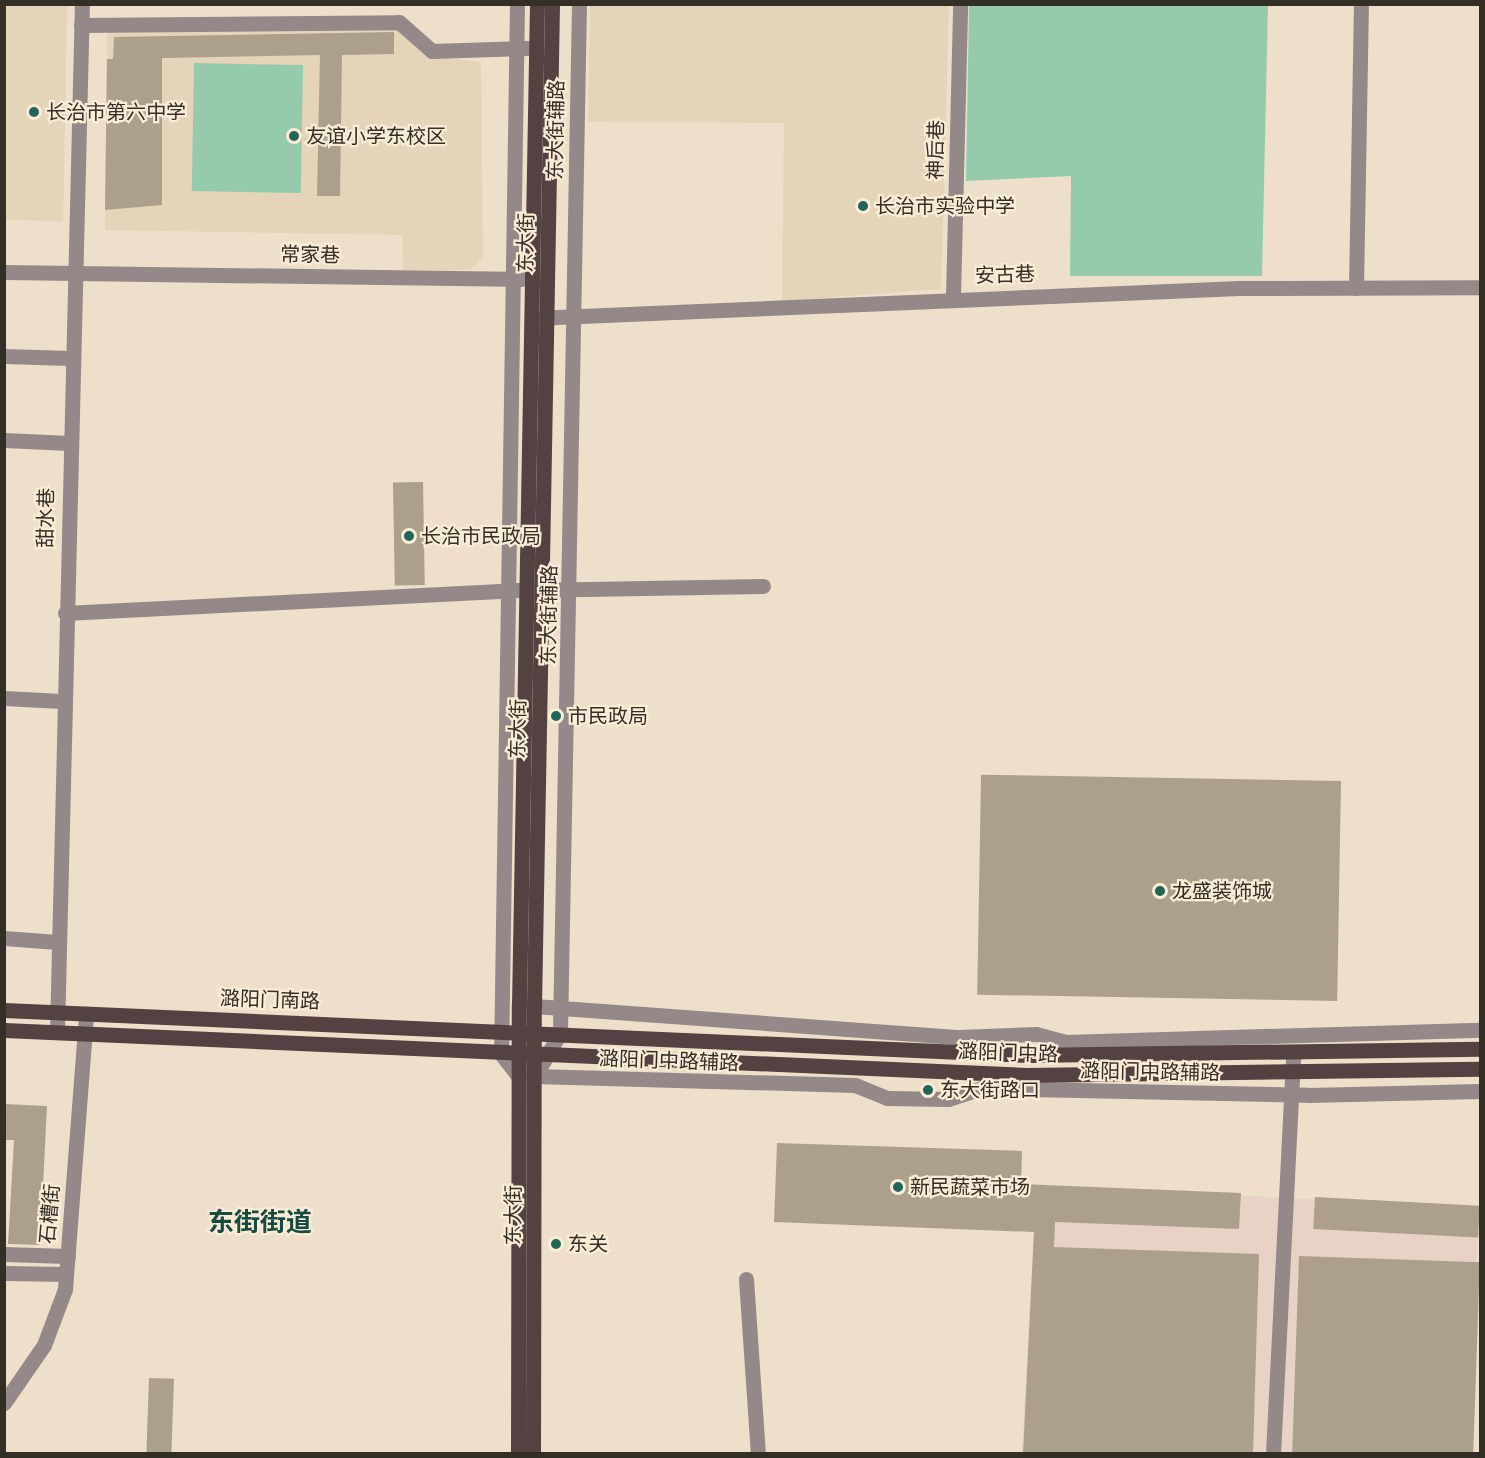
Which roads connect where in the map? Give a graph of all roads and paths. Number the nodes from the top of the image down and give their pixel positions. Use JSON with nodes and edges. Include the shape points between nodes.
{"nodes":[{"id":1,"x":82,"y":4,"type":"edge"},
{"id":2,"x":517,"y":4,"type":"edge"},
{"id":3,"x":537,"y":4,"type":"edge"},
{"id":4,"x":552,"y":4,"type":"edge"},
{"id":5,"x":579,"y":4,"type":"edge"},
{"id":6,"x":960,"y":4,"type":"edge"},
{"id":7,"x":1361,"y":4,"type":"edge"},
{"id":8,"x":81,"y":25,"type":"junction"},
{"id":9,"x":516,"y":48,"type":"junction"},
{"id":10,"x":544,"y":48,"type":"junction"},
{"id":11,"x":4,"y":272,"type":"edge"},
{"id":12,"x":73,"y":273,"type":"junction"},
{"id":13,"x":513,"y":279,"type":"junction"},
{"id":14,"x":539,"y":279,"type":"junction"},
{"id":15,"x":1480,"y":287,"type":"edge"},
{"id":16,"x":1356,"y":288,"type":"junction"},
{"id":17,"x":953,"y":297,"type":"junction"},
{"id":18,"x":574,"y":316,"type":"junction"},
{"id":19,"x":539,"y":318,"type":"junction"},
{"id":20,"x":4,"y":356,"type":"edge"},
{"id":21,"x":71,"y":358,"type":"junction"},
{"id":22,"x":4,"y":440,"type":"edge"},
{"id":23,"x":69,"y":443,"type":"junction"},
{"id":24,"x":763,"y":586,"type":"dead end"},
{"id":25,"x":534,"y":590,"type":"junction"},
{"id":26,"x":570,"y":590,"type":"junction"},
{"id":27,"x":508,"y":591,"type":"junction"},
{"id":28,"x":65,"y":614,"type":"junction"},
{"id":29,"x":4,"y":698,"type":"edge"},
{"id":30,"x":61,"y":701,"type":"junction"},
{"id":31,"x":4,"y":938,"type":"edge"},
{"id":32,"x":58,"y":942,"type":"junction"},
{"id":33,"x":534,"y":1006,"type":"junction"},
{"id":34,"x":561,"y":1007,"type":"junction"},
{"id":35,"x":4,"y":1010,"type":"edge"},
{"id":36,"x":57,"y":1012,"type":"junction"},
{"id":37,"x":86,"y":1014,"type":"junction"},
{"id":38,"x":4,"y":1030,"type":"edge"},
{"id":39,"x":501,"y":1030,"type":"junction"},
{"id":40,"x":1480,"y":1030,"type":"edge"},
{"id":41,"x":527,"y":1031,"type":"junction"},
{"id":42,"x":57,"y":1032,"type":"junction"},
{"id":43,"x":560,"y":1033,"type":"junction"},
{"id":44,"x":88,"y":1034,"type":"junction"},
{"id":45,"x":1480,"y":1049,"type":"edge"},
{"id":46,"x":501,"y":1054,"type":"junction"},
{"id":47,"x":1293,"y":1054,"type":"junction"},
{"id":48,"x":533,"y":1055,"type":"junction"},
{"id":49,"x":1480,"y":1069,"type":"edge"},
{"id":50,"x":1292,"y":1074,"type":"junction"},
{"id":51,"x":527,"y":1076,"type":"junction"},
{"id":52,"x":1480,"y":1091,"type":"edge"},
{"id":53,"x":1291,"y":1095,"type":"junction"},
{"id":54,"x":4,"y":1254,"type":"edge"},
{"id":55,"x":68,"y":1256,"type":"junction"},
{"id":56,"x":4,"y":1273,"type":"edge"},
{"id":57,"x":66,"y":1274,"type":"junction"},
{"id":58,"x":746,"y":1279,"type":"dead end"},
{"id":59,"x":4,"y":1403,"type":"edge"},
{"id":60,"x":518,"y":1454,"type":"edge"},
{"id":61,"x":533,"y":1454,"type":"edge"},
{"id":62,"x":758,"y":1454,"type":"edge"},
{"id":63,"x":1273,"y":1454,"type":"edge"}],
"edges":[{"from":1,"to":8,"type":"street","name":"甜水巷"},
{"from":2,"to":9,"type":"street","name":"东大街辅路"},
{"from":3,"to":10,"type":"main road","name":"东大街"},
{"from":4,"to":10,"type":"main road","name":"东大街"},
{"from":5,"to":18,"type":"street","name":"东大街辅路"},
{"from":6,"to":17,"type":"street","name":"神后巷"},
{"from":7,"to":16,"type":"street"},
{"from":8,"to":9,"type":"street","via":[[399,22],[432,51]]},
{"from":8,"to":12,"type":"street","name":"甜水巷"},
{"from":9,"to":10,"type":"street"},
{"from":9,"to":13,"type":"street","name":"东大街辅路"},
{"from":10,"to":14,"type":"main road","name":"东大街"},
{"from":11,"to":12,"type":"street","name":"常家巷"},
{"from":12,"to":13,"type":"street","name":"常家巷"},
{"from":12,"to":21,"type":"street","name":"甜水巷"},
{"from":13,"to":14,"type":"street","name":"常家巷"},
{"from":13,"to":27,"type":"street","name":"东大街辅路"},
{"from":14,"to":19,"type":"main road","name":"东大街"},
{"from":15,"to":16,"type":"street","name":"安古巷"},
{"from":16,"to":17,"type":"street","name":"安古巷"},
{"from":17,"to":18,"type":"street","name":"安古巷"},
{"from":18,"to":19,"type":"street","name":"安古巷"},
{"from":18,"to":26,"type":"street","name":"东大街辅路"},
{"from":19,"to":25,"type":"main road","name":"东大街"},
{"from":20,"to":21,"type":"street"},
{"from":21,"to":23,"type":"street","name":"甜水巷"},
{"from":22,"to":23,"type":"street"},
{"from":23,"to":28,"type":"street","name":"甜水巷"},
{"from":24,"to":26,"type":"street"},
{"from":25,"to":26,"type":"street"},
{"from":25,"to":27,"type":"street"},
{"from":25,"to":33,"type":"main road","name":"东大街"},
{"from":25,"to":41,"type":"main road","name":"东大街"},
{"from":26,"to":34,"type":"street","name":"东大街辅路"},
{"from":27,"to":28,"type":"street"},
{"from":27,"to":39,"type":"street","name":"东大街辅路"},
{"from":28,"to":30,"type":"street","name":"甜水巷"},
{"from":29,"to":30,"type":"street"},
{"from":30,"to":32,"type":"street","name":"甜水巷"},
{"from":31,"to":32,"type":"street"},
{"from":32,"to":36,"type":"street","name":"甜水巷"},
{"from":33,"to":34,"type":"street","name":"潞阳门中路辅路"},
{"from":33,"to":41,"type":"main road","name":"东大街"},
{"from":34,"to":40,"type":"street","name":"潞阳门中路辅路","via":[[959,1037],[1036,1034],[1065,1042]]},
{"from":34,"to":43,"type":"street","name":"东大街辅路"},
{"from":35,"to":36,"type":"main road","name":"潞阳门南路"},
{"from":36,"to":37,"type":"main road","name":"潞阳门南路"},
{"from":36,"to":42,"type":"street","name":"甜水巷"},
{"from":37,"to":39,"type":"main road","name":"潞阳门南路"},
{"from":37,"to":44,"type":"street","name":"石槽街"},
{"from":38,"to":42,"type":"main road"},
{"from":39,"to":41,"type":"main road","name":"潞阳门南路"},
{"from":39,"to":46,"type":"street","name":"东大街辅路"},
{"from":41,"to":43,"type":"main road","name":"潞阳门中路"},
{"from":41,"to":48,"type":"main road","name":"东大街"},
{"from":42,"to":44,"type":"main road"},
{"from":43,"to":47,"type":"main road","name":"潞阳门中路","via":[[1016,1055]]},
{"from":43,"to":48,"type":"street","name":"东大街辅路"},
{"from":44,"to":46,"type":"main road"},
{"from":44,"to":55,"type":"street","name":"石槽街"},
{"from":45,"to":47,"type":"main road","name":"潞阳门中路"},
{"from":46,"to":48,"type":"main road"},
{"from":46,"to":51,"type":"street"},
{"from":47,"to":50,"type":"street"},
{"from":48,"to":50,"type":"main road","name":"潞阳门中路","via":[[1027,1075]]},
{"from":48,"to":51,"type":"main road","name":"东大街"},
{"from":49,"to":50,"type":"main road","name":"潞阳门中路"},
{"from":50,"to":53,"type":"street"},
{"from":51,"to":53,"type":"street","name":"潞阳门中路辅路","via":[[855,1085],[887,1098],[948,1099],[982,1088]]},
{"from":51,"to":60,"type":"main road","name":"东大街"},
{"from":51,"to":61,"type":"main road","name":"东大街"},
{"from":52,"to":53,"type":"street","name":"潞阳门中路辅路"},
{"from":53,"to":63,"type":"street"},
{"from":54,"to":55,"type":"street"},
{"from":55,"to":57,"type":"street","name":"石槽街"},
{"from":56,"to":57,"type":"street"},
{"from":57,"to":59,"type":"street","name":"石槽街","via":[[44,1345]]},
{"from":58,"to":62,"type":"street"}]}
